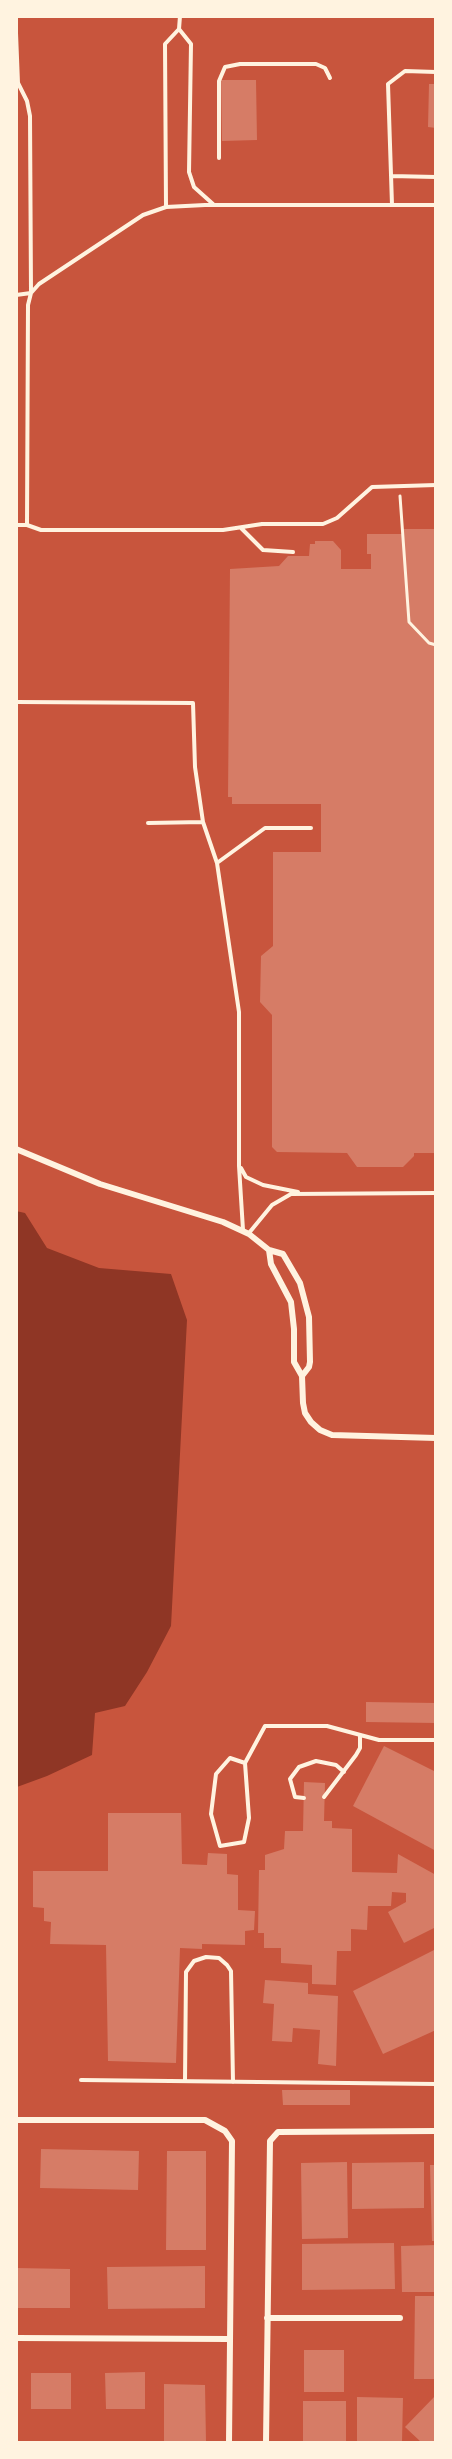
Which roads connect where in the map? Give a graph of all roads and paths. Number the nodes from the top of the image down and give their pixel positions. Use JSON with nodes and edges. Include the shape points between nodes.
{"nodes":[{"id":1,"x":180,"y":16,"type":"edge"},
{"id":2,"x":179,"y":29,"type":"junction"},
{"id":3,"x":16,"y":33,"type":"edge"},
{"id":4,"x":435,"y":72,"type":"edge"},
{"id":5,"x":330,"y":78,"type":"dead end"},
{"id":6,"x":219,"y":158,"type":"dead end"},
{"id":7,"x":391,"y":176,"type":"junction"},
{"id":8,"x":435,"y":177,"type":"edge"},
{"id":9,"x":214,"y":205,"type":"junction"},
{"id":10,"x":392,"y":205,"type":"junction"},
{"id":11,"x":435,"y":206,"type":"edge"},
{"id":12,"x":166,"y":207,"type":"junction"},
{"id":13,"x":31,"y":292,"type":"junction"},
{"id":14,"x":16,"y":295,"type":"edge"},
{"id":15,"x":435,"y":485,"type":"edge"},
{"id":16,"x":400,"y":486,"type":"junction"},
{"id":17,"x":16,"y":525,"type":"edge"},
{"id":18,"x":27,"y":525,"type":"junction"},
{"id":19,"x":240,"y":528,"type":"junction"},
{"id":20,"x":293,"y":552,"type":"dead end"},
{"id":21,"x":435,"y":645,"type":"edge"},
{"id":22,"x":16,"y":702,"type":"edge"},
{"id":23,"x":203,"y":822,"type":"junction"},
{"id":24,"x":148,"y":823,"type":"dead end"},
{"id":25,"x":311,"y":828,"type":"dead end"},
{"id":26,"x":218,"y":863,"type":"junction"},
{"id":27,"x":16,"y":1149,"type":"edge"},
{"id":28,"x":239,"y":1166,"type":"junction"},
{"id":29,"x":302,"y":1193,"type":"junction"},
{"id":30,"x":435,"y":1193,"type":"edge"},
{"id":31,"x":246,"y":1232,"type":"junction"},
{"id":32,"x":269,"y":1250,"type":"junction"},
{"id":33,"x":302,"y":1376,"type":"junction"},
{"id":34,"x":435,"y":1438,"type":"edge"},
{"id":35,"x":360,"y":1735,"type":"junction"},
{"id":36,"x":435,"y":1740,"type":"edge"},
{"id":37,"x":245,"y":1763,"type":"junction"},
{"id":38,"x":344,"y":1772,"type":"junction"},
{"id":39,"x":324,"y":1797,"type":"dead end"},
{"id":40,"x":304,"y":1798,"type":"dead end"},
{"id":41,"x":81,"y":2079,"type":"dead end"},
{"id":42,"x":185,"y":2081,"type":"junction"},
{"id":43,"x":232,"y":2082,"type":"junction"},
{"id":44,"x":435,"y":2084,"type":"edge"},
{"id":45,"x":16,"y":2120,"type":"edge"},
{"id":46,"x":435,"y":2131,"type":"edge"},
{"id":47,"x":267,"y":2318,"type":"junction"},
{"id":48,"x":400,"y":2318,"type":"dead end"},
{"id":49,"x":16,"y":2338,"type":"edge"},
{"id":50,"x":229,"y":2339,"type":"junction"},
{"id":51,"x":228,"y":2442,"type":"edge"},
{"id":52,"x":266,"y":2442,"type":"edge"}],
"edges":[{"from":1,"to":2,"type":"lane"},
{"from":2,"to":9,"type":"lane","via":[[191,44],[189,172],[195,187]]},
{"from":2,"to":12,"type":"lane","via":[[165,44]]},
{"from":3,"to":13,"type":"lane","via":[[18,83],[30,116]]},
{"from":4,"to":7,"type":"lane","via":[[405,71],[388,84]]},
{"from":5,"to":6,"type":"lane","via":[[325,68],[316,64],[240,64],[225,68],[219,81]]},
{"from":7,"to":8,"type":"lane"},
{"from":7,"to":10,"type":"lane"},
{"from":9,"to":10,"type":"lane"},
{"from":9,"to":12,"type":"lane"},
{"from":10,"to":11,"type":"lane"},
{"from":12,"to":13,"type":"lane","via":[[143,215]]},
{"from":13,"to":14,"type":"lane"},
{"from":13,"to":18,"type":"lane"},
{"from":15,"to":16,"type":"lane"},
{"from":16,"to":19,"type":"lane","via":[[367,489],[329,523]]},
{"from":16,"to":21,"type":"path","via":[[410,622]]},
{"from":17,"to":18,"type":"lane"},
{"from":18,"to":19,"type":"lane","via":[[63,530]]},
{"from":19,"to":20,"type":"lane","via":[[263,550]]},
{"from":22,"to":23,"type":"lane","via":[[193,703],[195,767]]},
{"from":23,"to":24,"type":"lane"},
{"from":23,"to":26,"type":"lane"},
{"from":25,"to":26,"type":"lane","via":[[265,828]]},
{"from":26,"to":28,"type":"lane","via":[[239,1012]]},
{"from":27,"to":31,"type":"street","via":[[100,1184]]},
{"from":28,"to":29,"type":"lane","via":[[246,1177],[264,1185]]},
{"from":28,"to":31,"type":"lane"},
{"from":29,"to":30,"type":"lane"},
{"from":29,"to":31,"type":"lane","via":[[272,1205]]},
{"from":31,"to":32,"type":"street"},
{"from":32,"to":33,"type":"street","via":[[271,1264],[291,1302],[294,1362]]},
{"from":32,"to":33,"type":"street","via":[[283,1254],[304,1294],[309,1317],[309,1367]]},
{"from":33,"to":34,"type":"street","via":[[305,1413],[321,1430],[341,1436]]},
{"from":35,"to":36,"type":"lane","via":[[379,1740]]},
{"from":35,"to":37,"type":"lane","via":[[327,1726],[265,1726]]},
{"from":35,"to":38,"type":"lane","via":[[360,1748]]},
{"from":37,"to":37,"type":"lane","via":[[249,1818],[244,1842],[220,1846],[211,1814],[216,1774],[230,1758]]},
{"from":38,"to":39,"type":"lane"},
{"from":38,"to":40,"type":"lane","via":[[336,1765],[316,1761],[299,1767],[290,1779],[296,1797]]},
{"from":41,"to":42,"type":"lane"},
{"from":42,"to":43,"type":"lane"},
{"from":42,"to":43,"type":"lane","via":[[186,1972],[194,1961],[206,1957],[219,1959],[231,1971]]},
{"from":43,"to":44,"type":"lane"},
{"from":45,"to":50,"type":"street","via":[[205,2120],[225,2131],[232,2141]]},
{"from":46,"to":47,"type":"street","via":[[278,2132],[270,2141]]},
{"from":47,"to":48,"type":"street"},
{"from":47,"to":52,"type":"street"},
{"from":49,"to":50,"type":"street"},
{"from":50,"to":51,"type":"street"}]}
